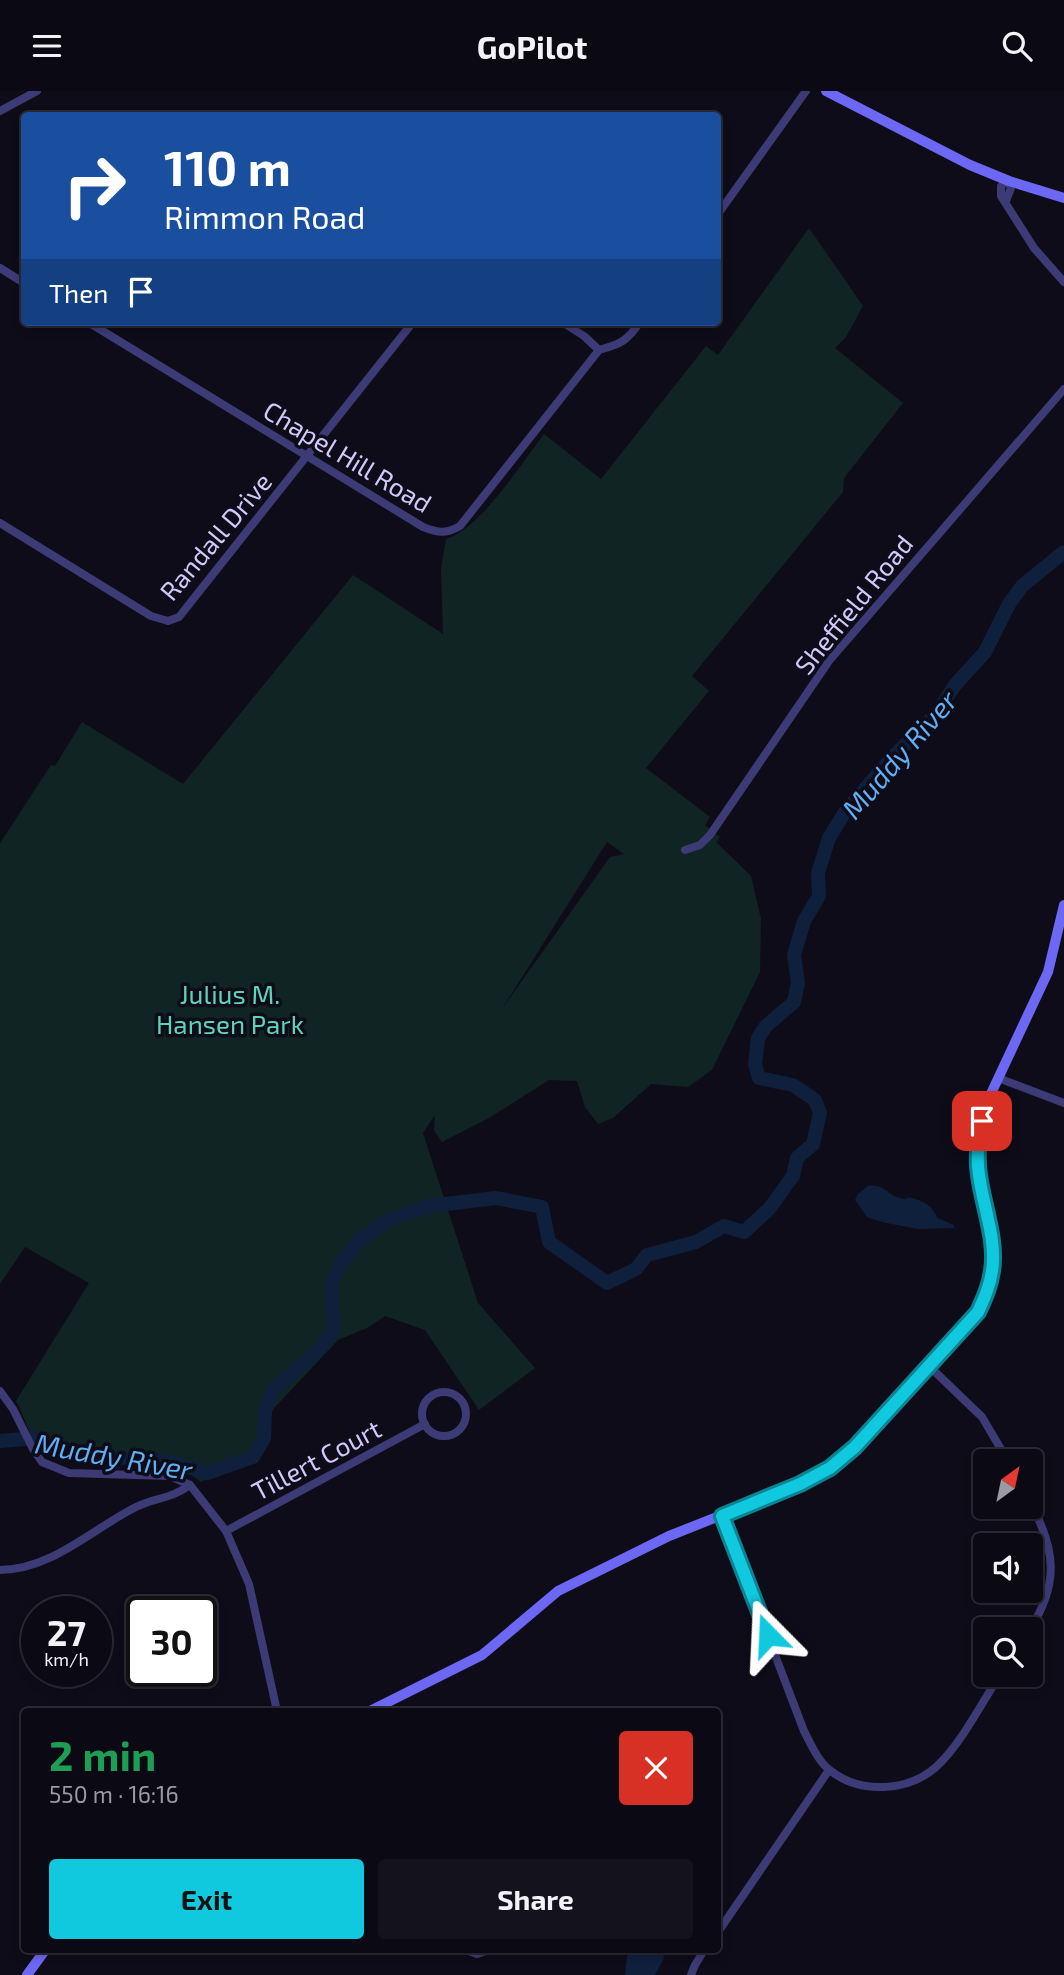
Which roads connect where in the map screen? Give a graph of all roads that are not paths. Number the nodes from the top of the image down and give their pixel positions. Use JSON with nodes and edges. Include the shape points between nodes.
{"nodes":[{"id":1,"x":37,"y":91,"type":"edge"},
{"id":2,"x":806,"y":91,"type":"edge"},
{"id":3,"x":828,"y":91,"type":"edge"},
{"id":4,"x":0,"y":111,"type":"edge"},
{"id":5,"x":1008,"y":180,"type":"junction"},
{"id":6,"x":1064,"y":198,"type":"edge"},
{"id":7,"x":721,"y":210,"type":"edge"},
{"id":8,"x":0,"y":268,"type":"edge"},
{"id":9,"x":21,"y":281,"type":"edge"},
{"id":10,"x":1064,"y":282,"type":"edge"},
{"id":11,"x":95,"y":326,"type":"edge"},
{"id":12,"x":410,"y":326,"type":"edge"},
{"id":13,"x":568,"y":326,"type":"edge"},
{"id":14,"x":637,"y":326,"type":"edge"},
{"id":15,"x":599,"y":350,"type":"junction"},
{"id":16,"x":1064,"y":389,"type":"edge"},
{"id":17,"x":307,"y":456,"type":"junction"},
{"id":18,"x":0,"y":523,"type":"edge"},
{"id":19,"x":685,"y":851,"type":"dead end"},
{"id":20,"x":1064,"y":905,"type":"edge"},
{"id":21,"x":1062,"y":927,"type":"edge"},
{"id":22,"x":998,"y":1078,"type":"junction"},
{"id":23,"x":1064,"y":1103,"type":"edge"},
{"id":24,"x":930,"y":1367,"type":"junction"},
{"id":25,"x":0,"y":1391,"type":"edge"},
{"id":26,"x":425,"y":1424,"type":"junction"},
{"id":27,"x":1001,"y":1449,"type":"edge"},
{"id":28,"x":190,"y":1485,"type":"junction"},
{"id":29,"x":722,"y":1516,"type":"junction"},
{"id":30,"x":1038,"y":1519,"type":"edge"},
{"id":31,"x":226,"y":1531,"type":"junction"},
{"id":32,"x":0,"y":1570,"type":"edge"},
{"id":33,"x":1036,"y":1617,"type":"edge"},
{"id":34,"x":992,"y":1687,"type":"edge"},
{"id":35,"x":276,"y":1708,"type":"edge"},
{"id":36,"x":376,"y":1708,"type":"edge"},
{"id":37,"x":829,"y":1770,"type":"junction"},
{"id":38,"x":721,"y":1928,"type":"edge"},
{"id":39,"x":43,"y":1953,"type":"edge"},
{"id":40,"x":702,"y":1953,"type":"edge"},
{"id":41,"x":27,"y":1975,"type":"edge"},
{"id":42,"x":691,"y":1975,"type":"edge"}],
"edges":[{"from":1,"to":4,"type":"street"},
{"from":2,"to":7,"type":"street"},
{"from":3,"to":5,"type":"street","via":[[908,135]]},
{"from":5,"to":6,"type":"street"},
{"from":5,"to":10,"type":"street","via":[[1011,188],[1006,201],[1034,248]]},
{"from":8,"to":9,"type":"street"},
{"from":11,"to":17,"type":"street","name":"Chapel Hill Road"},
{"from":12,"to":17,"type":"street","name":"Randall Drive"},
{"from":13,"to":15,"type":"street"},
{"from":14,"to":15,"type":"street","name":"Chapel Hill Road","via":[[620,345]]},
{"from":15,"to":17,"type":"street","name":"Chapel Hill Road","via":[[460,526],[449,533],[423,527]]},
{"from":16,"to":19,"type":"street","name":"Sheffield Road","via":[[830,661],[710,835]]},
{"from":17,"to":18,"type":"street","name":"Randall Drive","via":[[185,612],[168,621],[151,616]]},
{"from":20,"to":21,"type":"street"},
{"from":21,"to":22,"type":"street","via":[[1048,972]]},
{"from":22,"to":23,"type":"street"},
{"from":22,"to":24,"type":"street","via":[[978,1147],[978,1173],[993,1248],[988,1291],[978,1312]]},
{"from":24,"to":27,"type":"street","via":[[982,1417]]},
{"from":24,"to":29,"type":"street","via":[[830,1468]]},
{"from":25,"to":28,"type":"street","via":[[42,1462],[69,1473],[170,1476]]},
{"from":26,"to":26,"type":"street","via":[[435,1434],[457,1433],[466,1421],[465,1406],[456,1395],[435,1394],[423,1410]]},
{"from":26,"to":31,"type":"street","name":"Tillert Court"},
{"from":28,"to":31,"type":"street"},
{"from":28,"to":32,"type":"street","via":[[175,1496],[117,1516],[43,1562]]},
{"from":29,"to":36,"type":"street","via":[[669,1536],[558,1591],[482,1655]]},
{"from":29,"to":37,"type":"street","via":[[804,1731]]},
{"from":30,"to":33,"type":"street","via":[[1048,1541],[1051,1569],[1047,1597]]},
{"from":31,"to":35,"type":"street","via":[[249,1584]]},
{"from":34,"to":37,"type":"street","via":[[950,1751],[922,1778],[884,1787],[864,1786]]},
{"from":37,"to":38,"type":"street"},
{"from":39,"to":41,"type":"street"},
{"from":40,"to":42,"type":"street"}]}
